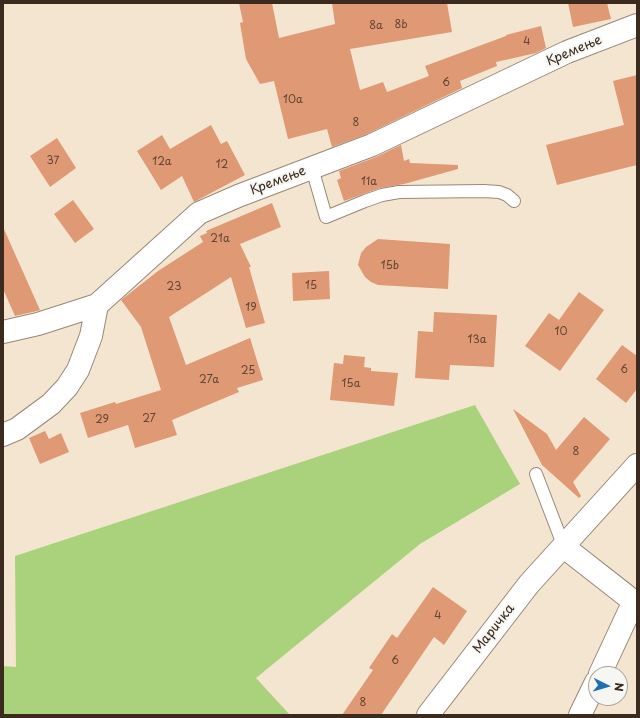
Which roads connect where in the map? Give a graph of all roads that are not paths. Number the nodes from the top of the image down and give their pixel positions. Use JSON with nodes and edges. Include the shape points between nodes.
{"nodes":[{"id":1,"x":637,"y":26,"type":"edge"},
{"id":2,"x":312,"y":168,"type":"junction"},
{"id":3,"x":514,"y":201,"type":"dead end"},
{"id":4,"x":97,"y":305,"type":"junction"},
{"id":5,"x":3,"y":332,"type":"edge"},
{"id":6,"x":3,"y":435,"type":"edge"},
{"id":7,"x":637,"y":465,"type":"edge"},
{"id":8,"x":536,"y":474,"type":"dead end"},
{"id":9,"x":564,"y":547,"type":"junction"},
{"id":10,"x":635,"y":603,"type":"edge"},
{"id":11,"x":604,"y":666,"type":"edge"},
{"id":12,"x":588,"y":698,"type":"edge"},
{"id":13,"x":428,"y":715,"type":"edge"},
{"id":14,"x":580,"y":715,"type":"edge"}],
"edges":[{"from":1,"to":2,"type":"street","name":"Кремење","via":[[567,52],[372,145]]},
{"from":2,"to":3,"type":"lane","via":[[326,217],[382,195],[399,192],[499,192]]},
{"from":2,"to":4,"type":"street","name":"Кремење","via":[[199,213]]},
{"from":4,"to":5,"type":"street"},
{"from":4,"to":6,"type":"street","via":[[91,336],[78,370],[66,387],[51,404],[17,429]]},
{"from":7,"to":9,"type":"street","name":"Маричка"},
{"from":8,"to":9,"type":"lane"},
{"from":9,"to":10,"type":"street"},
{"from":9,"to":13,"type":"street","name":"Маричка","via":[[529,584]]},
{"from":10,"to":11,"type":"street"},
{"from":12,"to":14,"type":"street"}]}
